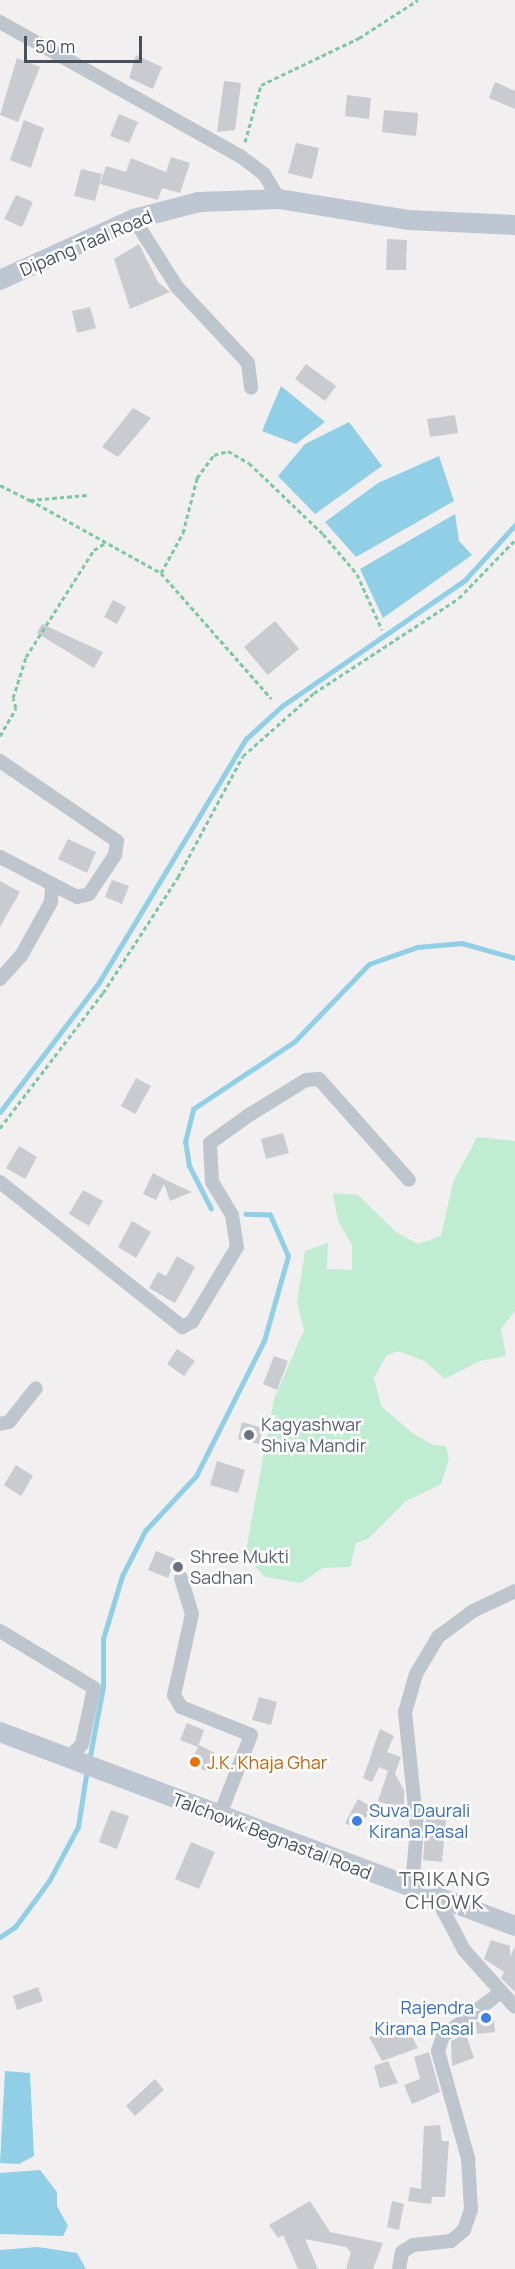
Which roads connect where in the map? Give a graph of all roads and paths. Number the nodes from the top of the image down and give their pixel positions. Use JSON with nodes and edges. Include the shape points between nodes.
{"nodes":[{"id":1,"x":418,"y":0,"type":"edge"},
{"id":2,"x":0,"y":22,"type":"edge"},
{"id":3,"x":240,"y":156,"type":"junction"},
{"id":4,"x":279,"y":199,"type":"junction"},
{"id":5,"x":134,"y":219,"type":"junction"},
{"id":6,"x":515,"y":225,"type":"edge"},
{"id":7,"x":0,"y":280,"type":"edge"},
{"id":8,"x":251,"y":387,"type":"dead end"},
{"id":9,"x":0,"y":485,"type":"edge"},
{"id":10,"x":87,"y":495,"type":"dead end"},
{"id":11,"x":30,"y":500,"type":"junction"},
{"id":12,"x":515,"y":540,"type":"edge"},
{"id":13,"x":105,"y":543,"type":"junction"},
{"id":14,"x":161,"y":573,"type":"junction"},
{"id":15,"x":382,"y":630,"type":"dead end"},
{"id":16,"x":271,"y":698,"type":"dead end"},
{"id":17,"x":0,"y":736,"type":"edge"},
{"id":18,"x":0,"y":761,"type":"edge"},
{"id":19,"x":0,"y":857,"type":"edge"},
{"id":20,"x":52,"y":888,"type":"junction"},
{"id":21,"x":0,"y":980,"type":"edge"},
{"id":22,"x":0,"y":1128,"type":"edge"},
{"id":23,"x":409,"y":1180,"type":"dead end"},
{"id":24,"x":0,"y":1182,"type":"edge"},
{"id":25,"x":36,"y":1388,"type":"dead end"},
{"id":26,"x":0,"y":1424,"type":"edge"},
{"id":27,"x":181,"y":1578,"type":"dead end"},
{"id":28,"x":515,"y":1591,"type":"edge"},
{"id":29,"x":0,"y":1631,"type":"edge"},
{"id":30,"x":0,"y":1732,"type":"edge"},
{"id":31,"x":70,"y":1757,"type":"junction"},
{"id":32,"x":219,"y":1817,"type":"junction"},
{"id":33,"x":439,"y":1898,"type":"junction"},
{"id":34,"x":515,"y":1926,"type":"edge"},
{"id":35,"x":501,"y":1992,"type":"junction"},
{"id":36,"x":515,"y":2007,"type":"edge"},
{"id":37,"x":399,"y":2269,"type":"edge"}],
"edges":[{"from":1,"to":3,"type":"path","via":[[358,38],[261,86]]},
{"from":2,"to":3,"type":"street"},
{"from":3,"to":4,"type":"street","via":[[264,174]]},
{"from":4,"to":5,"type":"main road","name":"Dipang Taal Road","via":[[199,202]]},
{"from":4,"to":6,"type":"main road","name":"Dipang Taal Road","via":[[409,220]]},
{"from":5,"to":7,"type":"main road","name":"Dipang Taal Road"},
{"from":5,"to":8,"type":"street","via":[[177,287],[248,363]]},
{"from":9,"to":11,"type":"path"},
{"from":10,"to":11,"type":"path"},
{"from":11,"to":13,"type":"path"},
{"from":12,"to":22,"type":"path","via":[[459,598],[314,693],[243,756],[178,877],[103,993]]},
{"from":13,"to":14,"type":"path"},
{"from":13,"to":17,"type":"path","via":[[94,550],[26,657],[13,698],[16,708]]},
{"from":14,"to":15,"type":"path","via":[[183,533],[197,478],[214,454],[228,451],[249,464],[357,574]]},
{"from":14,"to":16,"type":"path"},
{"from":18,"to":20,"type":"street","via":[[117,841],[116,855],[90,894],[77,897]]},
{"from":19,"to":20,"type":"street"},
{"from":20,"to":21,"type":"street","via":[[51,902],[21,956]]},
{"from":23,"to":24,"type":"street","via":[[319,1079],[306,1080],[249,1115],[210,1143],[212,1182],[232,1215],[237,1247],[192,1322],[182,1327]]},
{"from":25,"to":26,"type":"street","via":[[9,1422]]},
{"from":27,"to":32,"type":"street","via":[[191,1620],[174,1695],[181,1707],[251,1735]]},
{"from":28,"to":33,"type":"street","via":[[473,1611],[438,1637],[416,1674],[405,1712],[417,1828],[413,1875],[427,1880]]},
{"from":29,"to":31,"type":"street","via":[[94,1688],[82,1744]]},
{"from":30,"to":31,"type":"main road"},
{"from":31,"to":32,"type":"main road","name":"Talchowk Begnastal Road"},
{"from":32,"to":33,"type":"main road","name":"Talchowk Begnastal Road"},
{"from":33,"to":34,"type":"main road","name":"Talchowk Begnastal Road"},
{"from":33,"to":35,"type":"street","via":[[464,1950]]},
{"from":35,"to":36,"type":"street"},
{"from":35,"to":37,"type":"street","via":[[443,2036],[438,2051],[468,2158],[471,2210],[464,2230],[451,2241],[413,2245],[402,2252]]}]}
